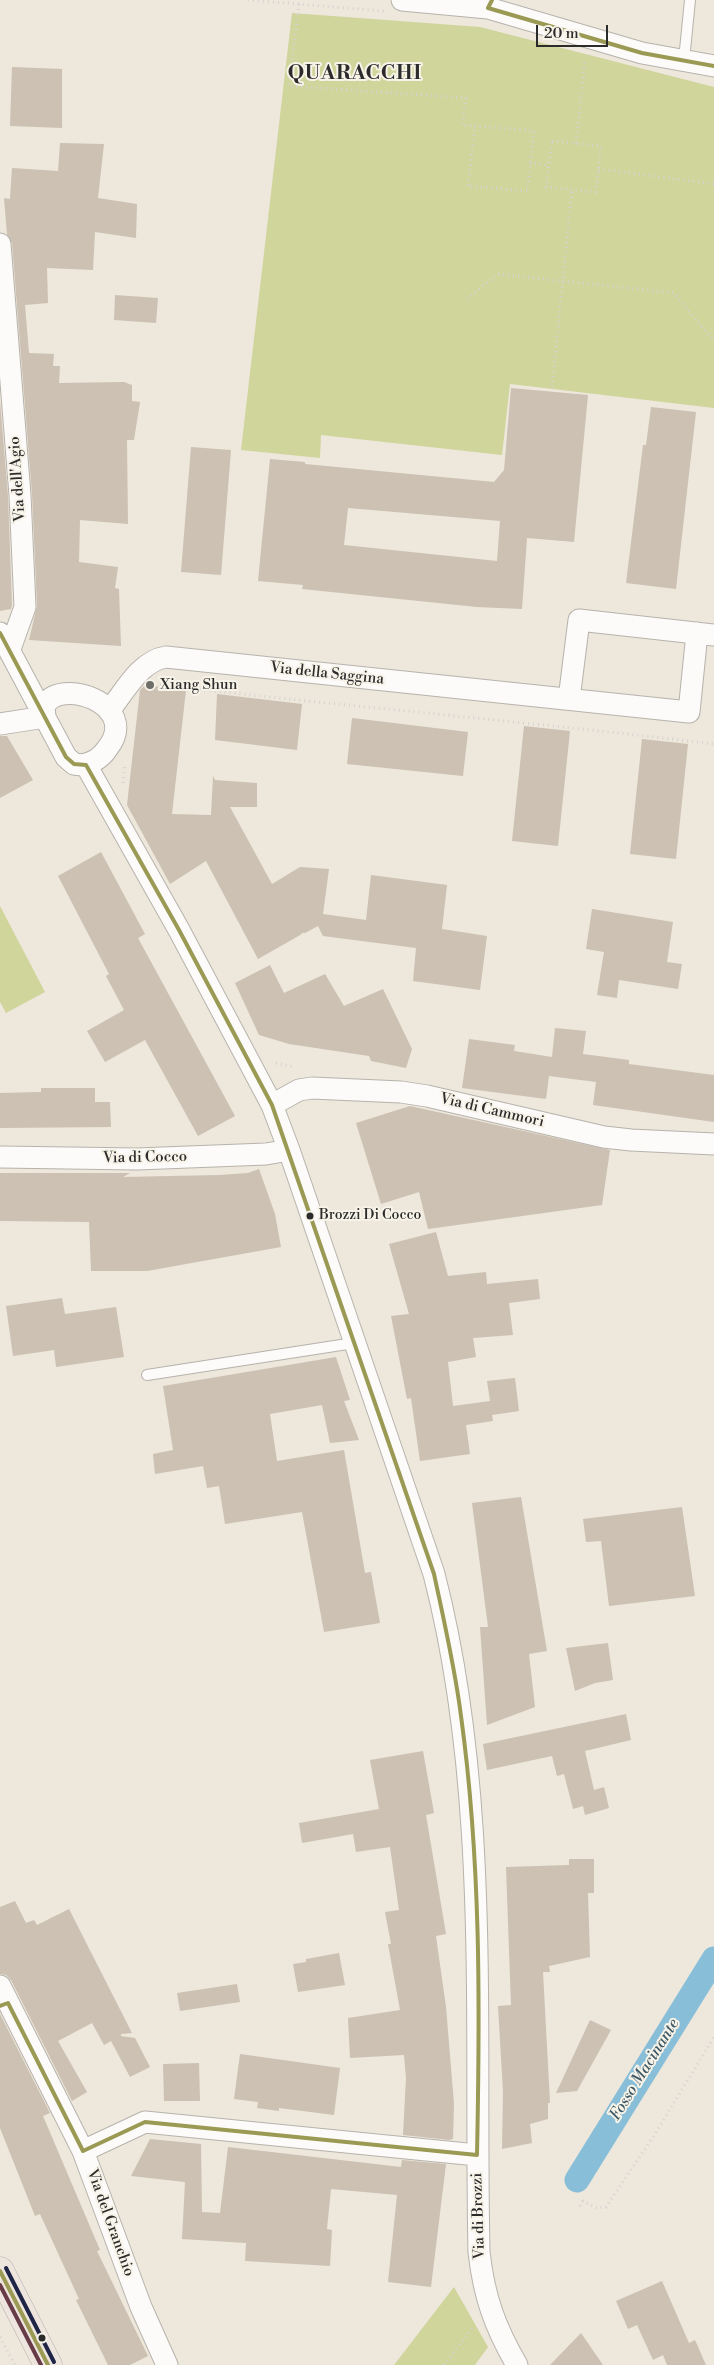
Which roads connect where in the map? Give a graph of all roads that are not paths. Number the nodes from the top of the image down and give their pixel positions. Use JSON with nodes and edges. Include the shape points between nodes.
{"nodes":[{"id":1,"x":402,"y":0,"type":"edge"},
{"id":2,"x":690,"y":0,"type":"edge"},
{"id":3,"x":490,"y":4,"type":"edge"},
{"id":4,"x":684,"y":60,"type":"junction"},
{"id":5,"x":714,"y":66,"type":"edge"},
{"id":6,"x":0,"y":244,"type":"edge"},
{"id":7,"x":1,"y":277,"type":"edge"},
{"id":8,"x":706,"y":634,"type":"edge"},
{"id":9,"x":5,"y":641,"type":"edge"},
{"id":10,"x":569,"y":699,"type":"junction"},
{"id":11,"x":109,"y":711,"type":"junction"},
{"id":12,"x":45,"y":717,"type":"junction"},
{"id":13,"x":0,"y":724,"type":"edge"},
{"id":14,"x":86,"y":765,"type":"junction"},
{"id":15,"x":272,"y":1105,"type":"junction"},
{"id":16,"x":714,"y":1144,"type":"edge"},
{"id":17,"x":289,"y":1150,"type":"junction"},
{"id":18,"x":0,"y":1157,"type":"edge"},
{"id":19,"x":354,"y":1343,"type":"junction"},
{"id":20,"x":147,"y":1376,"type":"dead end"},
{"id":21,"x":3,"y":1998,"type":"edge"},
{"id":22,"x":83,"y":2151,"type":"junction"},
{"id":23,"x":477,"y":2155,"type":"junction"},
{"id":24,"x":0,"y":2271,"type":"edge"},
{"id":25,"x":48,"y":2365,"type":"edge"},
{"id":26,"x":167,"y":2365,"type":"edge"},
{"id":27,"x":518,"y":2365,"type":"edge"}],
"edges":[{"from":1,"to":3,"type":"street"},
{"from":2,"to":4,"type":"lane"},
{"from":3,"to":4,"type":"street","via":[[642,53]]},
{"from":4,"to":5,"type":"street"},
{"from":6,"to":7,"type":"street","name":"Via dell'Agio"},
{"from":7,"to":9,"type":"street","name":"Via dell'Agio","via":[[20,495],[25,607]]},
{"from":8,"to":10,"type":"street","name":"Via della Saggina","via":[[689,712]]},
{"from":8,"to":10,"type":"street","name":"Via della Saggina","via":[[579,620]]},
{"from":9,"to":12,"type":"street"},
{"from":10,"to":11,"type":"street","name":"Via della Saggina","via":[[166,657],[145,666]]},
{"from":11,"to":12,"type":"street","via":[[94,698],[72,693],[46,703]]},
{"from":11,"to":14,"type":"street","via":[[115,724],[115,734],[104,754]]},
{"from":12,"to":13,"type":"street"},
{"from":12,"to":14,"type":"street","via":[[66,757],[74,764]]},
{"from":14,"to":15,"type":"street","name":"Via di Brozzi"},
{"from":15,"to":16,"type":"street","name":"Via di Cammori","via":[[299,1090],[312,1088],[401,1092],[604,1137]]},
{"from":15,"to":17,"type":"street","name":"Via di Brozzi"},
{"from":17,"to":18,"type":"street","name":"Via di Cocco","via":[[137,1159]]},
{"from":17,"to":19,"type":"street","name":"Via di Brozzi"},
{"from":19,"to":20,"type":"lane"},
{"from":19,"to":23,"type":"street","name":"Via di Brozzi","via":[[434,1574],[456,1677],[474,1844]]},
{"from":21,"to":22,"type":"street","name":"Via del Granchio"},
{"from":22,"to":23,"type":"street","via":[[145,2122]]},
{"from":22,"to":26,"type":"street","name":"Via del Granchio","via":[[141,2307]]},
{"from":23,"to":27,"type":"street","name":"Via di Brozzi","via":[[481,2270],[486,2299],[499,2332]]},
{"from":24,"to":25,"type":"main road"}]}
